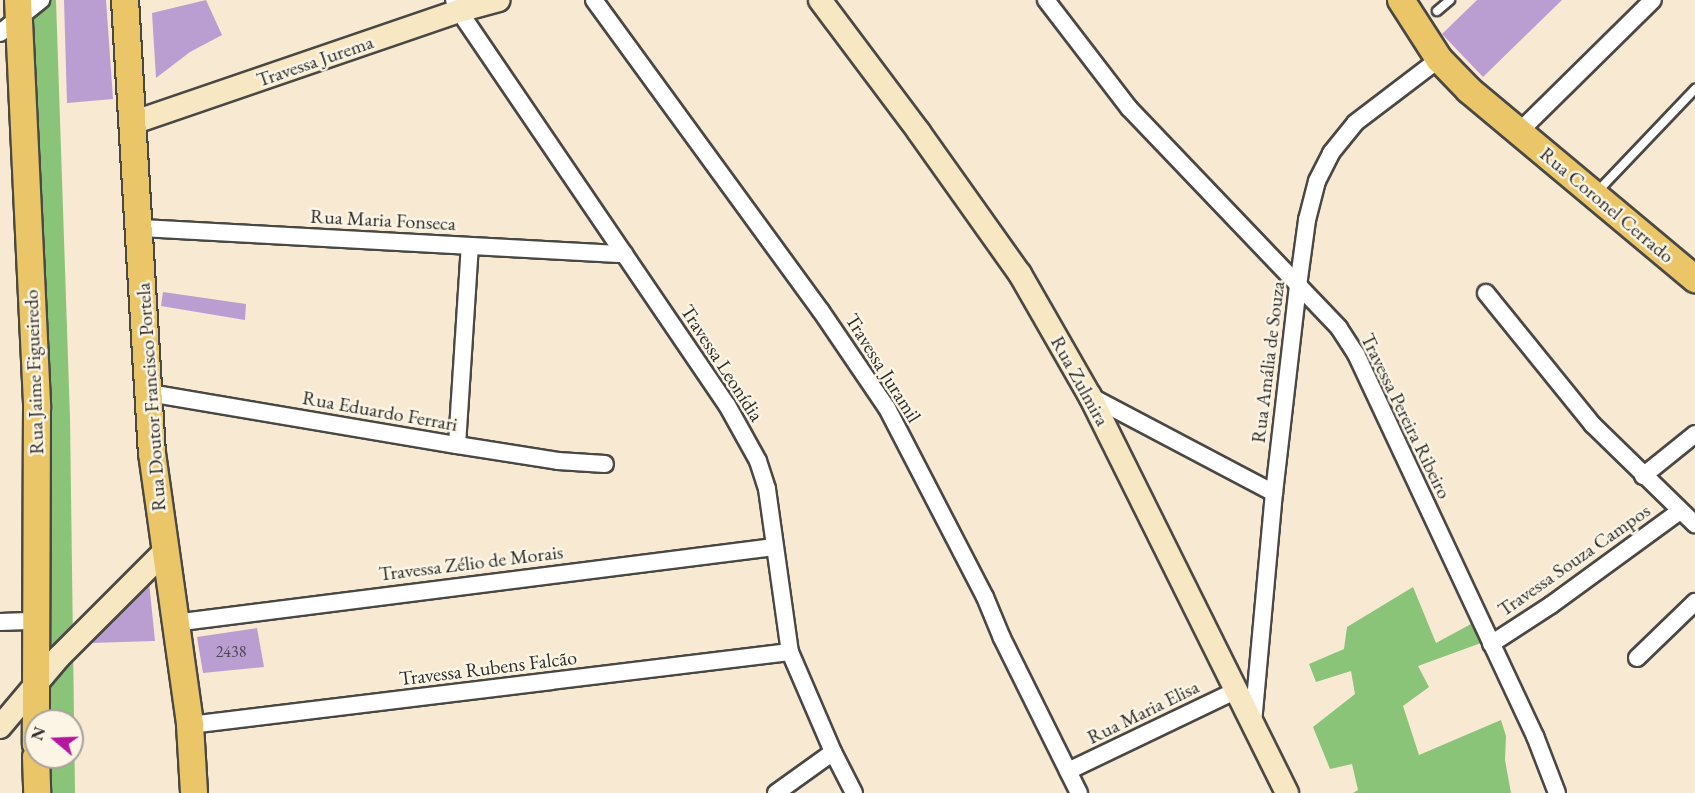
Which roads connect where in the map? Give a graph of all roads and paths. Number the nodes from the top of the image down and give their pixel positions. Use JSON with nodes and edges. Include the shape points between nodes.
{"nodes":[{"id":1,"x":41,"y":0,"type":"edge"},
{"id":2,"x":125,"y":0,"type":"edge"},
{"id":3,"x":499,"y":0,"type":"edge"},
{"id":4,"x":594,"y":0,"type":"edge"},
{"id":5,"x":820,"y":0,"type":"edge"},
{"id":6,"x":1046,"y":0,"type":"edge"},
{"id":7,"x":1450,"y":0,"type":"edge"},
{"id":8,"x":1653,"y":0,"type":"edge"},
{"id":9,"x":1405,"y":2,"type":"edge"},
{"id":10,"x":456,"y":5,"type":"edge"},
{"id":11,"x":1437,"y":11,"type":"dead end"},
{"id":12,"x":12,"y":17,"type":"edge"},
{"id":13,"x":1439,"y":59,"type":"junction"},
{"id":14,"x":1695,"y":89,"type":"edge"},
{"id":15,"x":132,"y":123,"type":"junction"},
{"id":16,"x":1519,"y":132,"type":"junction"},
{"id":17,"x":1595,"y":193,"type":"junction"},
{"id":18,"x":140,"y":228,"type":"junction"},
{"id":19,"x":470,"y":246,"type":"junction"},
{"id":20,"x":624,"y":254,"type":"junction"},
{"id":21,"x":1695,"y":279,"type":"edge"},
{"id":22,"x":1298,"y":286,"type":"junction"},
{"id":23,"x":1486,"y":292,"type":"dead end"},
{"id":24,"x":149,"y":393,"type":"junction"},
{"id":25,"x":1090,"y":396,"type":"junction"},
{"id":26,"x":1695,"y":434,"type":"edge"},
{"id":27,"x":457,"y":445,"type":"junction"},
{"id":28,"x":605,"y":464,"type":"dead end"},
{"id":29,"x":1644,"y":476,"type":"junction"},
{"id":30,"x":1274,"y":493,"type":"junction"},
{"id":31,"x":1680,"y":511,"type":"junction"},
{"id":32,"x":1695,"y":524,"type":"edge"},
{"id":33,"x":774,"y":547,"type":"junction"},
{"id":34,"x":164,"y":552,"type":"junction"},
{"id":35,"x":1695,"y":602,"type":"edge"},
{"id":36,"x":36,"y":621,"type":"junction"},
{"id":37,"x":0,"y":622,"type":"edge"},
{"id":38,"x":174,"y":623,"type":"junction"},
{"id":39,"x":1491,"y":644,"type":"junction"},
{"id":40,"x":790,"y":652,"type":"junction"},
{"id":41,"x":1637,"y":658,"type":"dead end"},
{"id":42,"x":34,"y":684,"type":"junction"},
{"id":43,"x":1235,"y":691,"type":"junction"},
{"id":44,"x":35,"y":709,"type":"edge"},
{"id":45,"x":1253,"y":723,"type":"junction"},
{"id":46,"x":190,"y":725,"type":"junction"},
{"id":47,"x":0,"y":727,"type":"edge"},
{"id":48,"x":833,"y":753,"type":"junction"},
{"id":49,"x":36,"y":769,"type":"edge"},
{"id":50,"x":1068,"y":771,"type":"junction"},
{"id":51,"x":37,"y":793,"type":"edge"},
{"id":52,"x":194,"y":793,"type":"edge"},
{"id":53,"x":776,"y":793,"type":"edge"},
{"id":54,"x":854,"y":793,"type":"edge"},
{"id":55,"x":1079,"y":793,"type":"edge"},
{"id":56,"x":1287,"y":793,"type":"edge"},
{"id":57,"x":1557,"y":793,"type":"edge"}],
"edges":[{"from":1,"to":12,"type":"street"},
{"from":2,"to":15,"type":"main road","name":"Rua Doutor Francisco Portela"},
{"from":3,"to":10,"type":"street","name":"Travessa Jurema"},
{"from":4,"to":50,"type":"street","name":"Travessa Juramil","via":[[887,408],[985,597]]},
{"from":5,"to":25,"type":"street","name":"Rua Zulmira","via":[[992,232]]},
{"from":6,"to":22,"type":"street","name":"Travessa Pereira Ribeiro","via":[[1129,108]]},
{"from":7,"to":11,"type":"lane"},
{"from":8,"to":16,"type":"street"},
{"from":9,"to":13,"type":"main road","name":"Rua Coronel Cerrado"},
{"from":10,"to":15,"type":"street","name":"Travessa Jurema"},
{"from":10,"to":20,"type":"street","name":"Travessa Leonídia"},
{"from":12,"to":36,"type":"main road","name":"Rua Jaime Figueiredo","via":[[37,408]]},
{"from":13,"to":16,"type":"main road","name":"Rua Coronel Cerrado"},
{"from":13,"to":22,"type":"street","name":"Rua Amália de Souza","via":[[1355,123],[1331,153],[1317,181],[1307,220]]},
{"from":14,"to":17,"type":"lane"},
{"from":15,"to":18,"type":"main road","name":"Rua Doutor Francisco Portela"},
{"from":16,"to":17,"type":"main road","name":"Rua Coronel Cerrado"},
{"from":17,"to":21,"type":"main road","name":"Rua Coronel Cerrado"},
{"from":18,"to":19,"type":"street","name":"Rua Maria Fonseca"},
{"from":18,"to":24,"type":"main road","name":"Rua Doutor Francisco Portela"},
{"from":19,"to":20,"type":"street","name":"Rua Maria Fonseca"},
{"from":19,"to":27,"type":"street"},
{"from":20,"to":33,"type":"street","name":"Travessa Leonídia","via":[[727,405],[758,461],[768,489]]},
{"from":22,"to":30,"type":"street","name":"Rua Amália de Souza"},
{"from":22,"to":39,"type":"street","name":"Travessa Pereira Ribeiro","via":[[1339,328],[1356,354]]},
{"from":23,"to":29,"type":"street","via":[[1592,424]]},
{"from":24,"to":27,"type":"street","name":"Rua Eduardo Ferrari"},
{"from":24,"to":34,"type":"main road","name":"Rua Doutor Francisco Portela"},
{"from":25,"to":30,"type":"street"},
{"from":25,"to":43,"type":"street","name":"Rua Zulmira"},
{"from":26,"to":29,"type":"street"},
{"from":27,"to":28,"type":"street","name":"Rua Eduardo Ferrari","via":[[558,461]]},
{"from":29,"to":31,"type":"street"},
{"from":30,"to":45,"type":"street","name":"Rua Amália de Souza"},
{"from":31,"to":32,"type":"street"},
{"from":31,"to":39,"type":"street","name":"Travessa Souza Campos"},
{"from":33,"to":38,"type":"street","name":"Travessa Zélio de Morais"},
{"from":33,"to":40,"type":"street","name":"Travessa Leonídia"},
{"from":34,"to":38,"type":"main road","name":"Rua Doutor Francisco Portela"},
{"from":34,"to":42,"type":"street"},
{"from":35,"to":41,"type":"street"},
{"from":36,"to":37,"type":"street"},
{"from":36,"to":42,"type":"main road","name":"Rua Jaime Figueiredo"},
{"from":38,"to":46,"type":"main road","name":"Rua Doutor Francisco Portela"},
{"from":39,"to":57,"type":"street","name":"Travessa Pereira Ribeiro"},
{"from":40,"to":46,"type":"street","name":"Travessa Rubens Falcão"},
{"from":40,"to":48,"type":"street","name":"Travessa Leonídia"},
{"from":42,"to":44,"type":"main road","name":"Rua Jaime Figueiredo"},
{"from":42,"to":47,"type":"street"},
{"from":43,"to":45,"type":"street","name":"Rua Zulmira"},
{"from":43,"to":50,"type":"street","name":"Rua Maria Elisa"},
{"from":45,"to":56,"type":"street","name":"Rua Zulmira"},
{"from":46,"to":52,"type":"main road","name":"Rua Doutor Francisco Portela"},
{"from":48,"to":53,"type":"street"},
{"from":48,"to":54,"type":"street","name":"Travessa Leonídia"},
{"from":49,"to":51,"type":"main road"},
{"from":50,"to":55,"type":"street","name":"Travessa Juramil"}]}
